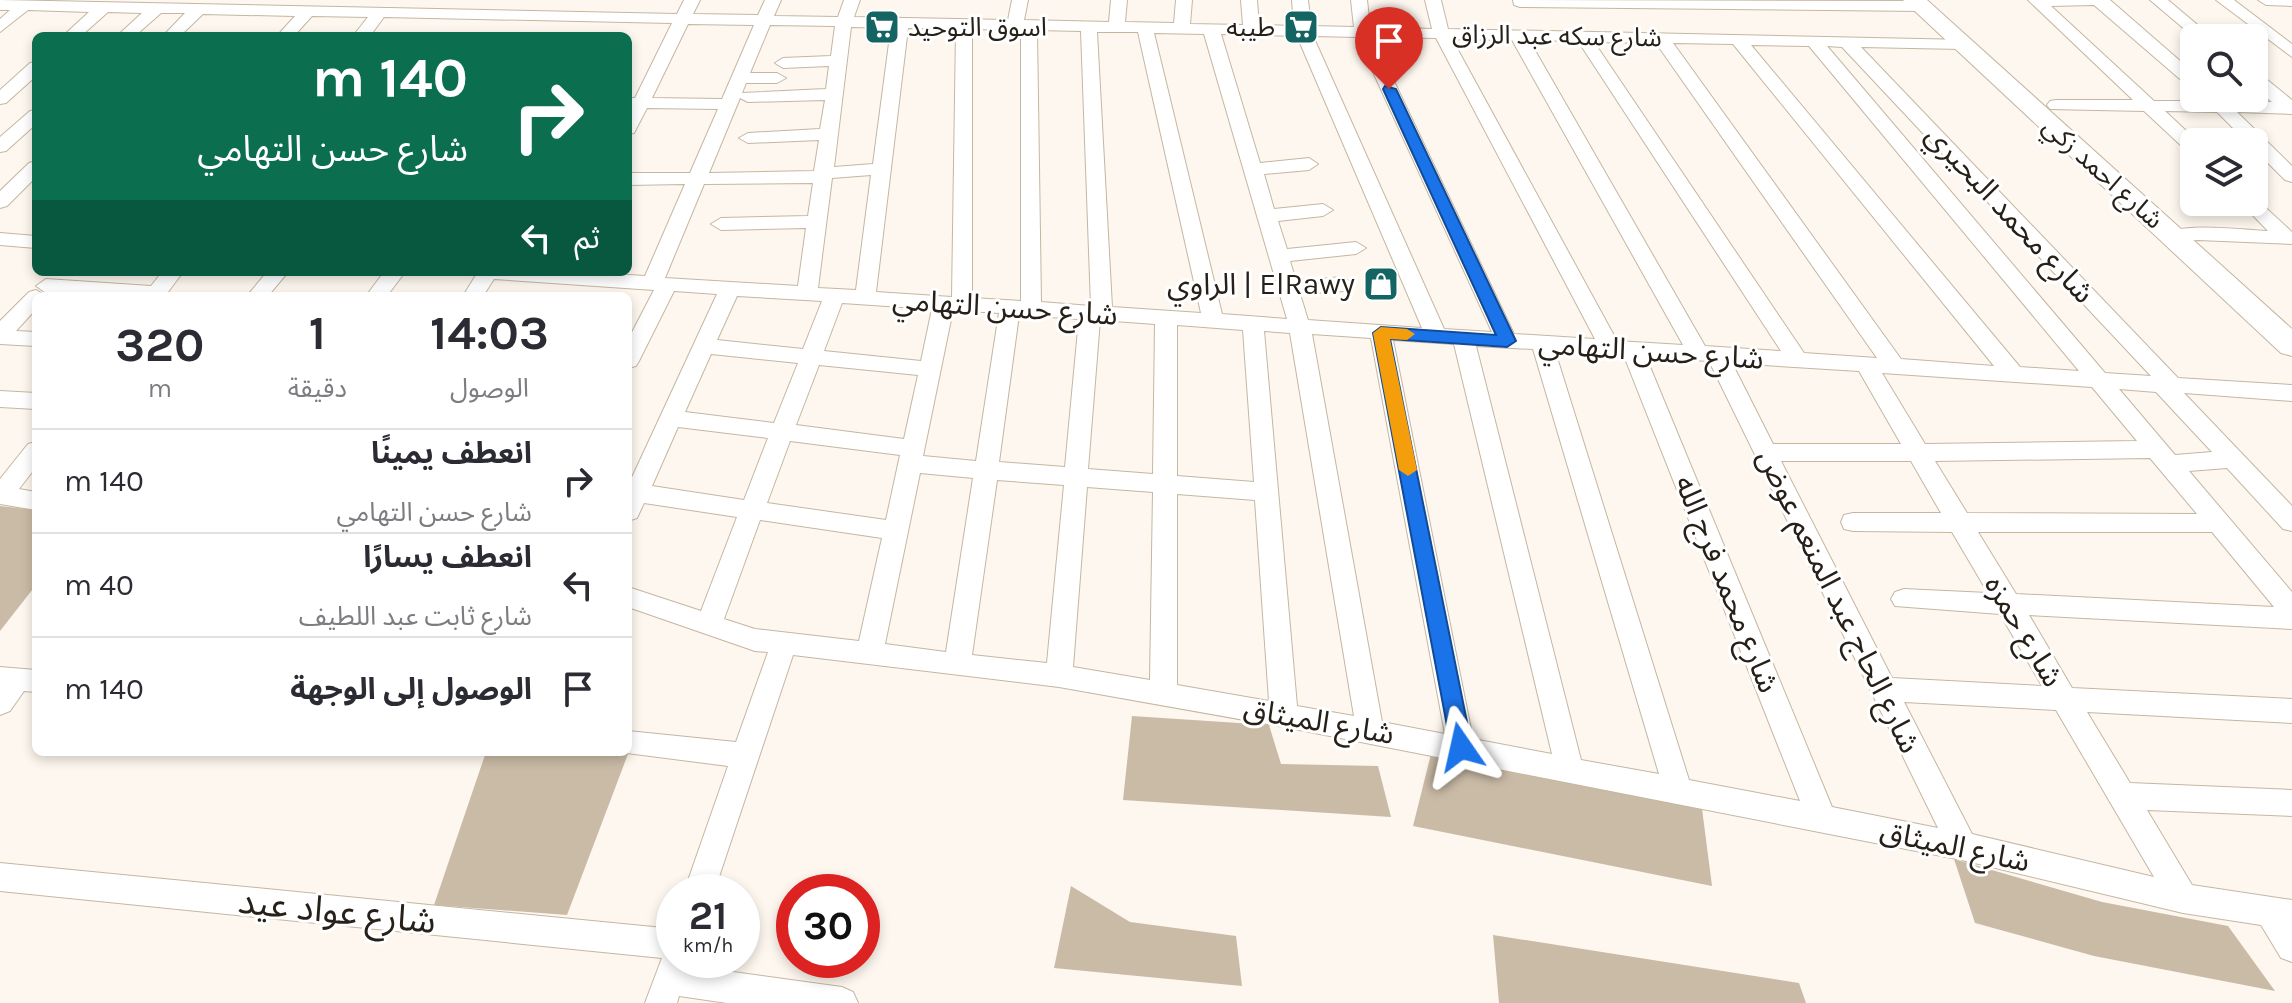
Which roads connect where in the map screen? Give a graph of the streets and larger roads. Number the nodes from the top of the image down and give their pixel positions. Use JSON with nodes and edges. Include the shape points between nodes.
{"nodes":[{"id":1,"x":550,"y":0,"type":"edge"},
{"id":2,"x":612,"y":0,"type":"edge"},
{"id":3,"x":692,"y":0,"type":"edge"},
{"id":4,"x":773,"y":0,"type":"edge"},
{"id":5,"x":852,"y":0,"type":"edge"},
{"id":6,"x":1020,"y":0,"type":"edge"},
{"id":7,"x":1119,"y":0,"type":"edge"},
{"id":8,"x":1184,"y":0,"type":"edge"},
{"id":9,"x":1249,"y":0,"type":"edge"},
{"id":10,"x":1300,"y":0,"type":"edge"},
{"id":11,"x":1359,"y":0,"type":"edge"},
{"id":12,"x":1433,"y":0,"type":"edge"},
{"id":13,"x":2099,"y":0,"type":"edge"},
{"id":14,"x":2158,"y":0,"type":"edge"},
{"id":15,"x":2224,"y":0,"type":"edge"},
{"id":16,"x":2266,"y":0,"type":"edge"},
{"id":17,"x":1520,"y":1,"type":"edge"},
{"id":18,"x":2037,"y":1,"type":"edge"},
{"id":19,"x":2292,"y":1,"type":"edge"},
{"id":20,"x":1642,"y":2,"type":"edge"},
{"id":21,"x":1924,"y":2,"type":"edge"},
{"id":22,"x":1785,"y":3,"type":"edge"},
{"id":23,"x":0,"y":5,"type":"edge"},
{"id":24,"x":25,"y":5,"type":"junction"},
{"id":25,"x":213,"y":6,"type":"edge"},
{"id":26,"x":356,"y":6,"type":"edge"},
{"id":27,"x":104,"y":7,"type":"junction"},
{"id":28,"x":297,"y":7,"type":"edge"},
{"id":29,"x":427,"y":7,"type":"edge"},
{"id":30,"x":481,"y":7,"type":"edge"},
{"id":31,"x":157,"y":8,"type":"junction"},
{"id":32,"x":380,"y":12,"type":"junction"},
{"id":33,"x":448,"y":14,"type":"junction"},
{"id":34,"x":507,"y":15,"type":"junction"},
{"id":35,"x":540,"y":16,"type":"junction"},
{"id":36,"x":562,"y":16,"type":"junction"},
{"id":37,"x":611,"y":17,"type":"junction"},
{"id":38,"x":683,"y":18,"type":"junction"},
{"id":39,"x":764,"y":20,"type":"junction"},
{"id":40,"x":844,"y":22,"type":"junction"},
{"id":41,"x":900,"y":23,"type":"junction"},
{"id":42,"x":964,"y":24,"type":"junction"},
{"id":43,"x":2188,"y":24,"type":"edge"},
{"id":44,"x":1022,"y":25,"type":"junction"},
{"id":45,"x":1089,"y":26,"type":"junction"},
{"id":46,"x":0,"y":27,"type":"edge"},
{"id":47,"x":1117,"y":27,"type":"junction"},
{"id":48,"x":1145,"y":28,"type":"junction"},
{"id":49,"x":1182,"y":28,"type":"junction"},
{"id":50,"x":1211,"y":29,"type":"junction"},
{"id":51,"x":1251,"y":30,"type":"junction"},
{"id":52,"x":1303,"y":31,"type":"junction"},
{"id":53,"x":76,"y":32,"type":"edge"},
{"id":54,"x":130,"y":32,"type":"edge"},
{"id":55,"x":177,"y":32,"type":"edge"},
{"id":56,"x":287,"y":32,"type":"edge"},
{"id":57,"x":364,"y":32,"type":"edge"},
{"id":58,"x":435,"y":32,"type":"edge"},
{"id":59,"x":495,"y":32,"type":"edge"},
{"id":60,"x":552,"y":32,"type":"edge"},
{"id":61,"x":609,"y":32,"type":"edge"},
{"id":62,"x":1363,"y":33,"type":"junction"},
{"id":63,"x":1441,"y":33,"type":"junction"},
{"id":64,"x":1525,"y":36,"type":"junction"},
{"id":65,"x":1583,"y":37,"type":"junction"},
{"id":66,"x":1661,"y":38,"type":"junction"},
{"id":67,"x":1737,"y":39,"type":"junction"},
{"id":68,"x":1814,"y":41,"type":"junction"},
{"id":69,"x":1847,"y":42,"type":"junction"},
{"id":70,"x":1962,"y":44,"type":"junction"},
{"id":71,"x":2292,"y":52,"type":"edge"},
{"id":72,"x":838,"y":61,"type":"junction"},
{"id":73,"x":2180,"y":70,"type":"edge"},
{"id":74,"x":32,"y":71,"type":"edge"},
{"id":75,"x":739,"y":78,"type":"junction"},
{"id":76,"x":2268,"y":89,"type":"edge"},
{"id":77,"x":834,"y":94,"type":"junction"},
{"id":78,"x":748,"y":97,"type":"dead end"},
{"id":79,"x":0,"y":99,"type":"edge"},
{"id":80,"x":634,"y":103,"type":"edge"},
{"id":81,"x":729,"y":104,"type":"junction"},
{"id":82,"x":2180,"y":104,"type":"edge"},
{"id":83,"x":2056,"y":105,"type":"junction"},
{"id":84,"x":2150,"y":105,"type":"junction"},
{"id":85,"x":2268,"y":106,"type":"edge"},
{"id":86,"x":2291,"y":108,"type":"edge"},
{"id":87,"x":2227,"y":112,"type":"edge"},
{"id":88,"x":32,"y":119,"type":"edge"},
{"id":89,"x":828,"y":134,"type":"junction"},
{"id":90,"x":2180,"y":134,"type":"edge"},
{"id":91,"x":748,"y":138,"type":"dead end"},
{"id":92,"x":0,"y":147,"type":"edge"},
{"id":93,"x":1309,"y":164,"type":"dead end"},
{"id":94,"x":881,"y":169,"type":"junction"},
{"id":95,"x":1253,"y":169,"type":"junction"},
{"id":96,"x":32,"y":175,"type":"edge"},
{"id":97,"x":823,"y":175,"type":"junction"},
{"id":98,"x":2292,"y":176,"type":"edge"},
{"id":99,"x":632,"y":179,"type":"edge"},
{"id":100,"x":696,"y":179,"type":"junction"},
{"id":101,"x":0,"y":202,"type":"edge"},
{"id":102,"x":1323,"y":210,"type":"dead end"},
{"id":103,"x":1267,"y":216,"type":"junction"},
{"id":104,"x":2266,"y":216,"type":"edge"},
{"id":105,"x":817,"y":222,"type":"junction"},
{"id":106,"x":721,"y":224,"type":"dead end"},
{"id":107,"x":2185,"y":235,"type":"junction"},
{"id":108,"x":2290,"y":238,"type":"edge"},
{"id":109,"x":0,"y":239,"type":"edge"},
{"id":110,"x":32,"y":242,"type":"edge"},
{"id":111,"x":1356,"y":248,"type":"dead end"},
{"id":112,"x":1279,"y":256,"type":"junction"},
{"id":113,"x":170,"y":276,"type":"edge"},
{"id":114,"x":274,"y":276,"type":"edge"},
{"id":115,"x":392,"y":276,"type":"edge"},
{"id":116,"x":660,"y":284,"type":"junction"},
{"id":117,"x":1343,"y":284,"type":"dead end"},
{"id":118,"x":574,"y":287,"type":"edge"},
{"id":119,"x":45,"y":288,"type":"edge"},
{"id":120,"x":1288,"y":288,"type":"junction"},
{"id":121,"x":730,"y":289,"type":"junction"},
{"id":122,"x":108,"y":292,"type":"edge"},
{"id":123,"x":157,"y":292,"type":"edge"},
{"id":124,"x":260,"y":292,"type":"edge"},
{"id":125,"x":379,"y":292,"type":"edge"},
{"id":126,"x":807,"y":293,"type":"junction"},
{"id":127,"x":834,"y":296,"type":"junction"},
{"id":128,"x":865,"y":298,"type":"junction"},
{"id":129,"x":32,"y":302,"type":"edge"},
{"id":130,"x":953,"y":304,"type":"junction"},
{"id":131,"x":1020,"y":308,"type":"junction"},
{"id":132,"x":1096,"y":314,"type":"junction"},
{"id":133,"x":1166,"y":318,"type":"junction"},
{"id":134,"x":2292,"y":320,"type":"edge"},
{"id":135,"x":1213,"y":321,"type":"junction"},
{"id":136,"x":1253,"y":325,"type":"junction"},
{"id":137,"x":1300,"y":327,"type":"junction"},
{"id":138,"x":1381,"y":333,"type":"junction"},
{"id":139,"x":0,"y":336,"type":"edge"},
{"id":140,"x":1437,"y":337,"type":"junction"},
{"id":141,"x":1463,"y":338,"type":"junction"},
{"id":142,"x":32,"y":339,"type":"edge"},
{"id":143,"x":1507,"y":341,"type":"junction"},
{"id":144,"x":1542,"y":344,"type":"junction"},
{"id":145,"x":704,"y":346,"type":"junction"},
{"id":146,"x":2292,"y":346,"type":"edge"},
{"id":147,"x":1621,"y":349,"type":"junction"},
{"id":148,"x":632,"y":351,"type":"edge"},
{"id":149,"x":1708,"y":355,"type":"junction"},
{"id":150,"x":809,"y":357,"type":"junction"},
{"id":151,"x":1798,"y":360,"type":"junction"},
{"id":152,"x":1866,"y":365,"type":"junction"},
{"id":153,"x":1895,"y":367,"type":"junction"},
{"id":154,"x":930,"y":369,"type":"junction"},
{"id":155,"x":2015,"y":376,"type":"junction"},
{"id":156,"x":2101,"y":382,"type":"junction"},
{"id":157,"x":2168,"y":386,"type":"junction"},
{"id":158,"x":2292,"y":393,"type":"edge"},
{"id":159,"x":0,"y":399,"type":"edge"},
{"id":160,"x":32,"y":401,"type":"edge"},
{"id":161,"x":671,"y":418,"type":"junction"},
{"id":162,"x":780,"y":431,"type":"junction"},
{"id":163,"x":1765,"y":452,"type":"junction"},
{"id":164,"x":1919,"y":453,"type":"junction"},
{"id":165,"x":32,"y":455,"type":"edge"},
{"id":166,"x":911,"y":456,"type":"junction"},
{"id":167,"x":2163,"y":456,"type":"junction"},
{"id":168,"x":2232,"y":459,"type":"junction"},
{"id":169,"x":986,"y":470,"type":"junction"},
{"id":170,"x":1075,"y":478,"type":"junction"},
{"id":171,"x":1164,"y":485,"type":"junction"},
{"id":172,"x":1266,"y":492,"type":"junction"},
{"id":173,"x":0,"y":495,"type":"edge"},
{"id":174,"x":32,"y":500,"type":"edge"},
{"id":175,"x":632,"y":503,"type":"edge"},
{"id":176,"x":751,"y":510,"type":"junction"},
{"id":177,"x":1853,"y":522,"type":"dead end"},
{"id":178,"x":1959,"y":522,"type":"junction"},
{"id":179,"x":2292,"y":522,"type":"edge"},
{"id":180,"x":2220,"y":523,"type":"junction"},
{"id":181,"x":895,"y":531,"type":"junction"},
{"id":182,"x":632,"y":598,"type":"edge"},
{"id":183,"x":1904,"y":599,"type":"dead end"},
{"id":184,"x":2008,"y":604,"type":"junction"},
{"id":185,"x":2292,"y":610,"type":"edge"},
{"id":186,"x":2292,"y":618,"type":"edge"},
{"id":187,"x":709,"y":623,"type":"junction"},
{"id":188,"x":784,"y":643,"type":"junction"},
{"id":189,"x":870,"y":652,"type":"junction"},
{"id":190,"x":958,"y":663,"type":"junction"},
{"id":191,"x":1059,"y":676,"type":"junction"},
{"id":192,"x":18,"y":679,"type":"edge"},
{"id":193,"x":1883,"y":689,"type":"junction"},
{"id":194,"x":1163,"y":693,"type":"junction"},
{"id":195,"x":2065,"y":700,"type":"junction"},
{"id":196,"x":0,"y":703,"type":"edge"},
{"id":197,"x":2292,"y":711,"type":"edge"},
{"id":198,"x":1284,"y":715,"type":"junction"},
{"id":199,"x":1370,"y":731,"type":"junction"},
{"id":200,"x":632,"y":743,"type":"edge"},
{"id":201,"x":1461,"y":747,"type":"junction"},
{"id":202,"x":746,"y":756,"type":"junction"},
{"id":203,"x":1569,"y":768,"type":"junction"},
{"id":204,"x":1678,"y":791,"type":"junction"},
{"id":205,"x":2123,"y":796,"type":"junction"},
{"id":206,"x":2292,"y":803,"type":"edge"},
{"id":207,"x":1822,"y":819,"type":"junction"},
{"id":208,"x":1962,"y":846,"type":"junction"},
{"id":209,"x":705,"y":874,"type":"edge"},
{"id":210,"x":0,"y":877,"type":"edge"},
{"id":211,"x":2183,"y":898,"type":"junction"},
{"id":212,"x":2281,"y":913,"type":"edge"},
{"id":213,"x":656,"y":942,"type":"edge"},
{"id":214,"x":2292,"y":947,"type":"edge"},
{"id":215,"x":669,"y":981,"type":"edge"},
{"id":216,"x":842,"y":1003,"type":"edge"}],
"edges":[{"from":1,"to":35,"type":"street"},
{"from":2,"to":37,"type":"street"},
{"from":3,"to":38,"type":"street"},
{"from":4,"to":39,"type":"street"},
{"from":5,"to":40,"type":"street"},
{"from":6,"to":44,"type":"street"},
{"from":7,"to":47,"type":"street"},
{"from":8,"to":49,"type":"street"},
{"from":9,"to":51,"type":"street"},
{"from":10,"to":52,"type":"street"},
{"from":11,"to":62,"type":"street"},
{"from":12,"to":63,"type":"street","name":"شارع محمد فرج الله"},
{"from":13,"to":18,"type":"street"},
{"from":13,"to":73,"type":"street"},
{"from":14,"to":43,"type":"street"},
{"from":15,"to":71,"type":"street"},
{"from":16,"to":19,"type":"street"},
{"from":17,"to":20,"type":"street"},
{"from":17,"to":64,"type":"street","name":"شارع الحاج عبد المنعم عوض"},
{"from":18,"to":84,"type":"street"},
{"from":20,"to":22,"type":"street"},
{"from":21,"to":22,"type":"street"},
{"from":21,"to":70,"type":"street","name":"شارع احمد زكي"},
{"from":21,"to":83,"type":"street","name":"شارع احمد زكي"},
{"from":23,"to":24,"type":"street","name":"شارع سكه عبد الرزاق"},
{"from":24,"to":27,"type":"street","name":"شارع سكه عبد الرزاق"},
{"from":24,"to":46,"type":"street"},
{"from":25,"to":28,"type":"street","name":"شارع سكه عبد الرزاق"},
{"from":25,"to":31,"type":"street","name":"شارع سكه عبد الرزاق"},
{"from":25,"to":55,"type":"street"},
{"from":26,"to":28,"type":"street","name":"شارع سكه عبد الرزاق"},
{"from":26,"to":32,"type":"street","name":"شارع سكه عبد الرزاق"},
{"from":27,"to":31,"type":"street","name":"شارع سكه عبد الرزاق"},
{"from":27,"to":53,"type":"street"},
{"from":28,"to":56,"type":"street"},
{"from":29,"to":32,"type":"street","name":"شارع سكه عبد الرزاق"},
{"from":29,"to":33,"type":"street","name":"شارع سكه عبد الرزاق"},
{"from":30,"to":33,"type":"street","name":"شارع سكه عبد الرزاق"},
{"from":30,"to":34,"type":"street","name":"شارع سكه عبد الرزاق"},
{"from":31,"to":54,"type":"street"},
{"from":32,"to":57,"type":"street"},
{"from":33,"to":58,"type":"street"},
{"from":34,"to":35,"type":"street","name":"شارع سكه عبد الرزاق"},
{"from":34,"to":59,"type":"street"},
{"from":35,"to":36,"type":"street","name":"شارع سكه عبد الرزاق"},
{"from":36,"to":37,"type":"street","name":"شارع سكه عبد الرزاق"},
{"from":36,"to":60,"type":"street"},
{"from":37,"to":38,"type":"street","name":"شارع سكه عبد الرزاق"},
{"from":37,"to":61,"type":"street"},
{"from":38,"to":39,"type":"street","name":"شارع سكه عبد الرزاق"},
{"from":38,"to":80,"type":"street"},
{"from":39,"to":40,"type":"street","name":"شارع سكه عبد الرزاق"},
{"from":39,"to":75,"type":"street"},
{"from":40,"to":41,"type":"street","name":"شارع سكه عبد الرزاق"},
{"from":40,"to":72,"type":"street"},
{"from":41,"to":42,"type":"street","name":"شارع سكه عبد الرزاق","via":[[936,18]]},
{"from":41,"to":94,"type":"street"},
{"from":42,"to":44,"type":"street","name":"شارع سكه عبد الرزاق"},
{"from":42,"to":130,"type":"street"},
{"from":44,"to":45,"type":"street","name":"شارع سكه عبد الرزاق"},
{"from":44,"to":131,"type":"street"},
{"from":45,"to":47,"type":"street","name":"شارع سكه عبد الرزاق"},
{"from":45,"to":132,"type":"street"},
{"from":47,"to":48,"type":"street","name":"شارع سكه عبد الرزاق"},
{"from":48,"to":49,"type":"street","name":"شارع سكه عبد الرزاق"},
{"from":48,"to":135,"type":"street"},
{"from":49,"to":50,"type":"street","name":"شارع سكه عبد الرزاق"},
{"from":50,"to":51,"type":"street","name":"شارع سكه عبد الرزاق"},
{"from":50,"to":95,"type":"street"},
{"from":51,"to":52,"type":"street","name":"شارع سكه عبد الرزاق"},
{"from":52,"to":62,"type":"street","name":"شارع سكه عبد الرزاق"},
{"from":52,"to":140,"type":"street"},
{"from":62,"to":63,"type":"street","name":"شارع سكه عبد الرزاق"},
{"from":62,"to":143,"type":"street"},
{"from":63,"to":64,"type":"street","name":"شارع سكه عبد الرزاق"},
{"from":63,"to":147,"type":"street","name":"شارع محمد فرج الله"},
{"from":64,"to":65,"type":"street","name":"شارع سكه عبد الرزاق"},
{"from":64,"to":149,"type":"street","name":"شارع الحاج عبد المنعم عوض"},
{"from":65,"to":66,"type":"street","name":"شارع سكه عبد الرزاق"},
{"from":65,"to":151,"type":"street"},
{"from":66,"to":67,"type":"street","name":"شارع سكه عبد الرزاق"},
{"from":66,"to":153,"type":"street"},
{"from":67,"to":68,"type":"street","name":"شارع سكه عبد الرزاق"},
{"from":67,"to":155,"type":"street"},
{"from":68,"to":69,"type":"street","name":"شارع سكه عبد الرزاق"},
{"from":68,"to":156,"type":"street"},
{"from":69,"to":70,"type":"street","name":"شارع سكه عبد الرزاق"},
{"from":69,"to":157,"type":"street","name":"شارع محمد البحيري"},
{"from":70,"to":107,"type":"street","name":"شارع احمد زكي"},
{"from":72,"to":75,"type":"street"},
{"from":72,"to":77,"type":"street"},
{"from":74,"to":79,"type":"street"},
{"from":75,"to":81,"type":"street"},
{"from":76,"to":86,"type":"street"},
{"from":77,"to":78,"type":"street"},
{"from":77,"to":89,"type":"street"},
{"from":80,"to":81,"type":"street"},
{"from":81,"to":100,"type":"street"},
{"from":82,"to":84,"type":"street"},
{"from":83,"to":84,"type":"street"},
{"from":83,"to":107,"type":"street","name":"شارع احمد زكي"},
{"from":84,"to":90,"type":"street"},
{"from":85,"to":86,"type":"street"},
{"from":87,"to":98,"type":"street"},
{"from":88,"to":92,"type":"street"},
{"from":89,"to":91,"type":"street"},
{"from":89,"to":97,"type":"street"},
{"from":93,"to":95,"type":"street"},
{"from":94,"to":97,"type":"street"},
{"from":94,"to":128,"type":"street"},
{"from":95,"to":103,"type":"street"},
{"from":96,"to":101,"type":"street"},
{"from":97,"to":100,"type":"street"},
{"from":97,"to":105,"type":"street"},
{"from":99,"to":100,"type":"street"},
{"from":100,"to":116,"type":"street"},
{"from":102,"to":103,"type":"street"},
{"from":103,"to":112,"type":"street"},
{"from":104,"to":108,"type":"street"},
{"from":105,"to":106,"type":"street"},
{"from":105,"to":126,"type":"street"},
{"from":107,"to":108,"type":"street"},
{"from":107,"to":134,"type":"street","name":"شارع احمد زكي"},
{"from":107,"to":146,"type":"street","name":"شارع احمد زكي"},
{"from":109,"to":110,"type":"street"},
{"from":111,"to":112,"type":"street"},
{"from":112,"to":120,"type":"street"},
{"from":113,"to":123,"type":"street"},
{"from":114,"to":124,"type":"street"},
{"from":115,"to":125,"type":"street"},
{"from":116,"to":118,"type":"street","name":"شارع حسن التهامي"},
{"from":116,"to":121,"type":"street","name":"شارع حسن التهامي"},
{"from":116,"to":148,"type":"street"},
{"from":117,"to":120,"type":"street"},
{"from":119,"to":122,"type":"street"},
{"from":120,"to":137,"type":"street"},
{"from":121,"to":126,"type":"street","name":"شارع حسن التهامي"},
{"from":121,"to":145,"type":"street"},
{"from":126,"to":127,"type":"street","name":"شارع حسن التهامي"},
{"from":127,"to":128,"type":"street","name":"شارع حسن التهامي"},
{"from":127,"to":150,"type":"street"},
{"from":128,"to":130,"type":"street","name":"شارع حسن التهامي"},
{"from":129,"to":139,"type":"street"},
{"from":130,"to":131,"type":"street","name":"شارع حسن التهامي"},
{"from":130,"to":154,"type":"street"},
{"from":131,"to":132,"type":"street","name":"شارع حسن التهامي"},
{"from":131,"to":169,"type":"street"},
{"from":132,"to":133,"type":"street","name":"شارع حسن التهامي"},
{"from":132,"to":170,"type":"street"},
{"from":133,"to":135,"type":"street","name":"شارع حسن التهامي"},
{"from":133,"to":171,"type":"street"},
{"from":135,"to":136,"type":"street","name":"شارع حسن التهامي"},
{"from":136,"to":137,"type":"street","name":"شارع حسن التهامي"},
{"from":136,"to":172,"type":"street"},
{"from":137,"to":138,"type":"street","name":"شارع حسن التهامي"},
{"from":137,"to":199,"type":"street"},
{"from":138,"to":140,"type":"street","name":"شارع حسن التهامي"},
{"from":138,"to":201,"type":"street"},
{"from":139,"to":142,"type":"street"},
{"from":140,"to":141,"type":"street","name":"شارع حسن التهامي"},
{"from":141,"to":143,"type":"street","name":"شارع حسن التهامي"},
{"from":141,"to":203,"type":"street"},
{"from":143,"to":144,"type":"street","name":"شارع حسن التهامي"},
{"from":144,"to":147,"type":"street","name":"شارع حسن التهامي"},
{"from":144,"to":204,"type":"street"},
{"from":145,"to":150,"type":"street"},
{"from":145,"to":161,"type":"street"},
{"from":147,"to":149,"type":"street","name":"شارع حسن التهامي"},
{"from":147,"to":207,"type":"street","name":"شارع محمد فرج الله"},
{"from":149,"to":151,"type":"street","name":"شارع حسن التهامي"},
{"from":149,"to":163,"type":"street","name":"شارع الحاج عبد المنعم عوض"},
{"from":150,"to":154,"type":"street"},
{"from":150,"to":162,"type":"street"},
{"from":151,"to":152,"type":"street","name":"شارع حسن التهامي"},
{"from":152,"to":153,"type":"street","name":"شارع حسن التهامي"},
{"from":152,"to":164,"type":"street","name":"شارع حمزه"},
{"from":153,"to":155,"type":"street","name":"شارع حسن التهامي"},
{"from":154,"to":166,"type":"street"},
{"from":155,"to":156,"type":"street","name":"شارع حسن التهامي"},
{"from":156,"to":157,"type":"street","name":"شارع حسن التهامي"},
{"from":156,"to":167,"type":"street"},
{"from":157,"to":158,"type":"street","name":"شارع حسن التهامي"},
{"from":157,"to":168,"type":"street","name":"شارع محمد البحيري"},
{"from":159,"to":160,"type":"street"},
{"from":161,"to":162,"type":"street"},
{"from":161,"to":175,"type":"street"},
{"from":162,"to":166,"type":"street"},
{"from":162,"to":176,"type":"street"},
{"from":163,"to":164,"type":"street"},
{"from":163,"to":193,"type":"street","name":"شارع الحاج عبد المنعم عوض"},
{"from":164,"to":167,"type":"street"},
{"from":164,"to":178,"type":"street","name":"شارع حمزه"},
{"from":165,"to":173,"type":"street"},
{"from":166,"to":169,"type":"street"},
{"from":166,"to":181,"type":"street"},
{"from":167,"to":168,"type":"street"},
{"from":167,"to":180,"type":"street"},
{"from":168,"to":179,"type":"street","name":"شارع محمد البحيري"},
{"from":169,"to":170,"type":"street"},
{"from":169,"to":190,"type":"street"},
{"from":170,"to":171,"type":"street"},
{"from":170,"to":191,"type":"street"},
{"from":171,"to":172,"type":"street"},
{"from":171,"to":194,"type":"street"},
{"from":172,"to":198,"type":"street"},
{"from":173,"to":174,"type":"street"},
{"from":175,"to":176,"type":"street"},
{"from":176,"to":181,"type":"street"},
{"from":176,"to":187,"type":"street"},
{"from":177,"to":178,"type":"street"},
{"from":178,"to":180,"type":"street"},
{"from":178,"to":184,"type":"street","name":"شارع حمزه"},
{"from":180,"to":185,"type":"street"},
{"from":181,"to":189,"type":"street"},
{"from":182,"to":187,"type":"street","name":"شارع الميثاق"},
{"from":183,"to":184,"type":"street"},
{"from":184,"to":186,"type":"street"},
{"from":184,"to":195,"type":"street","name":"شارع حمزه"},
{"from":187,"to":188,"type":"street","name":"شارع الميثاق","via":[[755,640]]},
{"from":188,"to":189,"type":"street","name":"شارع الميثاق"},
{"from":188,"to":202,"type":"street"},
{"from":189,"to":190,"type":"street","name":"شارع الميثاق"},
{"from":190,"to":191,"type":"street","name":"شارع الميثاق"},
{"from":191,"to":194,"type":"street","name":"شارع الميثاق"},
{"from":192,"to":196,"type":"street"},
{"from":193,"to":195,"type":"street"},
{"from":193,"to":208,"type":"street","name":"شارع الحاج عبد المنعم عوض"},
{"from":194,"to":198,"type":"street","name":"شارع الميثاق"},
{"from":195,"to":197,"type":"street"},
{"from":195,"to":205,"type":"street","name":"شارع حمزه"},
{"from":198,"to":199,"type":"street","name":"شارع الميثاق"},
{"from":199,"to":201,"type":"street","name":"شارع الميثاق"},
{"from":200,"to":202,"type":"street"},
{"from":201,"to":203,"type":"street","name":"شارع الميثاق"},
{"from":202,"to":209,"type":"street"},
{"from":203,"to":204,"type":"street","name":"شارع الميثاق"},
{"from":204,"to":207,"type":"street","name":"شارع الميثاق"},
{"from":205,"to":206,"type":"street"},
{"from":205,"to":211,"type":"street","name":"شارع حمزه"},
{"from":207,"to":208,"type":"street","name":"شارع الميثاق"},
{"from":208,"to":211,"type":"street","name":"شارع الميثاق"},
{"from":210,"to":213,"type":"street","name":"شارع عواد عيد"},
{"from":211,"to":212,"type":"street","name":"شارع الميثاق"},
{"from":212,"to":214,"type":"street"},
{"from":215,"to":216,"type":"street"}]}
